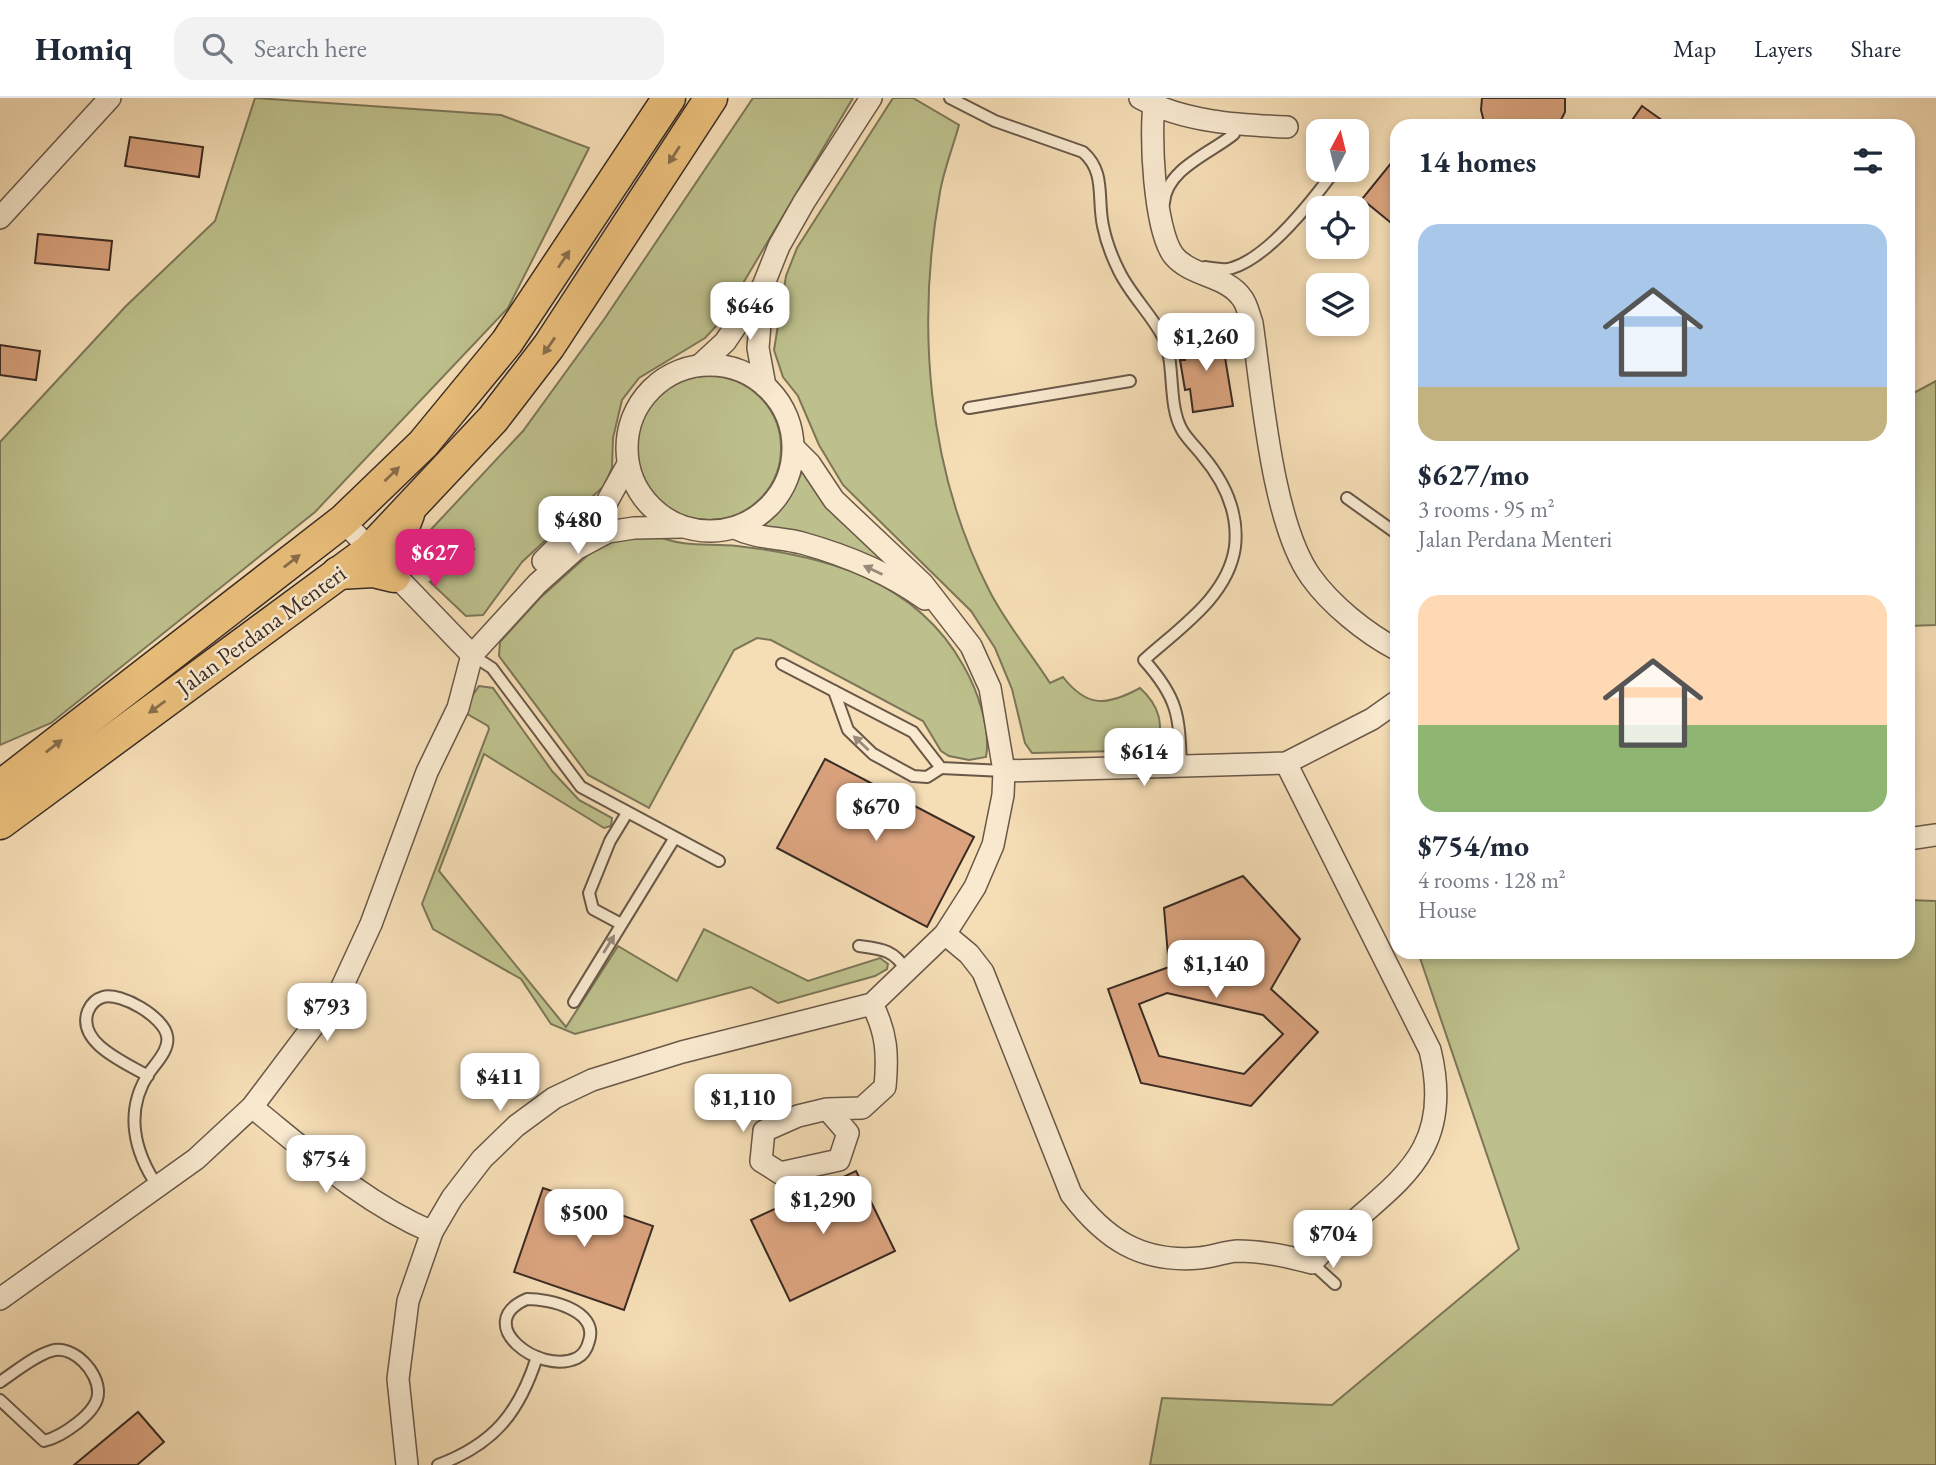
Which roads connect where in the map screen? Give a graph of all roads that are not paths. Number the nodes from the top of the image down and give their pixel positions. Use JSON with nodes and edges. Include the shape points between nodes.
{"nodes":[{"id":1,"x":110,"y":98,"type":"edge"},
{"id":2,"x":669,"y":98,"type":"edge"},
{"id":3,"x":711,"y":98,"type":"edge"},
{"id":4,"x":871,"y":98,"type":"edge"},
{"id":5,"x":950,"y":98,"type":"edge"},
{"id":6,"x":1150,"y":101,"type":"edge"},
{"id":7,"x":1234,"y":124,"type":"junction"},
{"id":8,"x":1287,"y":127,"type":"dead end"},
{"id":9,"x":1324,"y":182,"type":"edge"},
{"id":10,"x":0,"y":218,"type":"edge"},
{"id":11,"x":763,"y":286,"type":"junction"},
{"id":12,"x":700,"y":365,"type":"junction"},
{"id":13,"x":1130,"y":381,"type":"dead end"},
{"id":14,"x":765,"y":386,"type":"junction"},
{"id":15,"x":969,"y":408,"type":"dead end"},
{"id":16,"x":794,"y":448,"type":"junction"},
{"id":17,"x":628,"y":464,"type":"junction"},
{"id":18,"x":1347,"y":498,"type":"dead end"},
{"id":19,"x":411,"y":506,"type":"junction"},
{"id":20,"x":343,"y":522,"type":"junction"},
{"id":21,"x":683,"y":527,"type":"junction"},
{"id":22,"x":735,"y":528,"type":"junction"},
{"id":23,"x":1390,"y":529,"type":"edge"},
{"id":24,"x":369,"y":551,"type":"junction"},
{"id":25,"x":338,"y":573,"type":"junction"},
{"id":26,"x":394,"y":576,"type":"junction"},
{"id":27,"x":952,"y":619,"type":"junction"},
{"id":28,"x":492,"y":630,"type":"junction"},
{"id":29,"x":1390,"y":645,"type":"edge"},
{"id":30,"x":472,"y":655,"type":"junction"},
{"id":31,"x":782,"y":664,"type":"dead end"},
{"id":32,"x":834,"y":691,"type":"junction"},
{"id":33,"x":1390,"y":706,"type":"edge"},
{"id":34,"x":1286,"y":763,"type":"junction"},
{"id":35,"x":1181,"y":766,"type":"junction"},
{"id":36,"x":941,"y":768,"type":"junction"},
{"id":37,"x":1004,"y":771,"type":"junction"},
{"id":38,"x":0,"y":788,"type":"edge"},
{"id":39,"x":626,"y":813,"type":"junction"},
{"id":40,"x":0,"y":823,"type":"edge"},
{"id":41,"x":1936,"y":835,"type":"edge"},
{"id":42,"x":1915,"y":838,"type":"edge"},
{"id":43,"x":674,"y":839,"type":"junction"},
{"id":44,"x":719,"y":860,"type":"dead end"},
{"id":45,"x":621,"y":924,"type":"junction"},
{"id":46,"x":945,"y":934,"type":"junction"},
{"id":47,"x":859,"y":946,"type":"dead end"},
{"id":48,"x":906,"y":970,"type":"junction"},
{"id":49,"x":573,"y":1002,"type":"dead end"},
{"id":50,"x":872,"y":1004,"type":"junction"},
{"id":51,"x":148,"y":1076,"type":"junction"},
{"id":52,"x":252,"y":1107,"type":"junction"},
{"id":53,"x":827,"y":1109,"type":"dead end"},
{"id":54,"x":158,"y":1187,"type":"junction"},
{"id":55,"x":432,"y":1233,"type":"junction"},
{"id":56,"x":1312,"y":1263,"type":"junction"},
{"id":57,"x":1335,"y":1284,"type":"dead end"},
{"id":58,"x":0,"y":1299,"type":"edge"},
{"id":59,"x":537,"y":1357,"type":"junction"},
{"id":60,"x":0,"y":1382,"type":"edge"},
{"id":61,"x":0,"y":1400,"type":"edge"},
{"id":62,"x":407,"y":1465,"type":"edge"},
{"id":63,"x":438,"y":1465,"type":"edge"}],
"edges":[{"from":1,"to":10,"type":"street"},
{"from":20,"to":2,"type":"main road","name":"Jalan Perdana Menteri","one_way":true,"via":[[423,444],[508,342]]},
{"from":3,"to":19,"type":"main road","name":"Jalan Perdana Menteri","one_way":true,"via":[[549,346],[493,419]]},
{"from":4,"to":11,"type":"street","via":[[804,202]]},
{"from":5,"to":35,"type":"lane","via":[[995,121],[1083,152],[1094,162],[1102,224],[1119,272],[1164,338],[1181,430],[1214,469],[1231,499],[1235,550],[1224,578],[1212,598],[1144,660],[1172,695],[1179,719]]},
{"from":6,"to":7,"type":"street"},
{"from":6,"to":29,"type":"street","via":[[1162,233],[1175,256],[1197,272],[1227,284],[1243,298],[1252,323],[1286,526],[1310,577],[1350,617]]},
{"from":7,"to":8,"type":"street"},
{"from":7,"to":9,"type":"lane","via":[[1234,134],[1179,172],[1164,195],[1163,220],[1175,246],[1186,257],[1205,267],[1229,270],[1249,262]]},
{"from":11,"to":12,"type":"street","via":[[725,342]]},
{"from":11,"to":14,"type":"street","via":[[758,348]]},
{"from":12,"to":14,"type":"street","via":[[746,373]]},
{"from":12,"to":17,"type":"street","via":[[674,373],[651,389],[635,411],[627,437]]},
{"from":13,"to":15,"type":"lane"},
{"from":14,"to":16,"type":"street","via":[[786,414]]},
{"from":16,"to":22,"type":"street","via":[[790,474],[778,498],[759,516]]},
{"from":16,"to":27,"type":"street","via":[[834,500],[923,584]]},
{"from":17,"to":21,"type":"street","via":[[644,499],[657,513]]},
{"from":17,"to":28,"type":"street","via":[[603,509],[568,536],[526,579]]},
{"from":18,"to":23,"type":"lane"},
{"from":19,"to":24,"type":"main road","name":"Jalan Perdana Menteri"},
{"from":19,"to":26,"type":"main road","via":[[395,548]]},
{"from":20,"to":24,"type":"street"},
{"from":38,"to":20,"type":"main road","name":"Jalan Perdana Menteri","one_way":true},
{"from":21,"to":22,"type":"street","via":[[709,532]]},
{"from":21,"to":28,"type":"street","via":[[608,532],[576,550]]},
{"from":27,"to":22,"type":"street","one_way":true,"via":[[912,589],[873,569],[800,543],[753,537]]},
{"from":24,"to":25,"type":"main road","name":"Jalan Perdana Menteri"},
{"from":24,"to":26,"type":"street"},
{"from":25,"to":26,"type":"main road","via":[[373,571]]},
{"from":25,"to":40,"type":"main road","name":"Jalan Perdana Menteri","one_way":true},
{"from":26,"to":30,"type":"street"},
{"from":27,"to":37,"type":"street","via":[[971,646],[990,688]]},
{"from":28,"to":30,"type":"street"},
{"from":30,"to":39,"type":"lane","via":[[492,668],[581,787]]},
{"from":30,"to":52,"type":"street","via":[[458,708],[427,772],[371,924],[341,989]]},
{"from":31,"to":32,"type":"lane"},
{"from":32,"to":36,"type":"lane","via":[[913,732]]},
{"from":36,"to":32,"type":"lane","one_way":true,"via":[[927,777],[913,776],[873,754],[848,730]]},
{"from":33,"to":34,"type":"street"},
{"from":34,"to":35,"type":"street"},
{"from":34,"to":56,"type":"street","via":[[1430,1050],[1438,1099],[1434,1123],[1418,1159]]},
{"from":35,"to":37,"type":"street"},
{"from":36,"to":37,"type":"lane"},
{"from":37,"to":46,"type":"street","via":[[993,845],[975,887]]},
{"from":39,"to":43,"type":"lane"},
{"from":39,"to":45,"type":"lane","via":[[589,893],[593,909]]},
{"from":41,"to":42,"type":"street"},
{"from":43,"to":44,"type":"lane"},
{"from":43,"to":45,"type":"lane"},
{"from":49,"to":45,"type":"lane","one_way":true},
{"from":46,"to":48,"type":"street"},
{"from":46,"to":56,"type":"street","via":[[983,972],[1065,1181],[1091,1220],[1122,1243],[1156,1256],[1264,1252]]},
{"from":47,"to":48,"type":"lane","via":[[887,950]]},
{"from":48,"to":50,"type":"street"},
{"from":50,"to":53,"type":"street","via":[[884,1027],[888,1055],[885,1087],[862,1108]]},
{"from":50,"to":55,"type":"street","via":[[670,1056],[592,1080],[554,1098],[482,1159]]},
{"from":51,"to":51,"type":"lane","via":[[166,1049],[167,1036],[159,1023],[126,998],[100,998],[85,1019],[90,1035],[103,1049]]},
{"from":51,"to":54,"type":"lane","via":[[136,1101],[136,1144]]},
{"from":52,"to":54,"type":"street"},
{"from":52,"to":55,"type":"street","via":[[335,1175],[406,1222]]},
{"from":54,"to":58,"type":"street"},
{"from":55,"to":62,"type":"street","via":[[402,1332],[398,1379]]},
{"from":56,"to":57,"type":"lane"},
{"from":59,"to":59,"type":"lane","via":[[510,1338],[506,1326],[514,1305],[542,1299],[569,1308],[590,1325],[583,1355],[570,1361]]},
{"from":59,"to":63,"type":"lane","via":[[528,1385],[491,1438],[466,1455]]},
{"from":60,"to":61,"type":"lane","via":[[52,1350],[69,1352],[86,1364],[97,1380],[99,1396],[58,1437],[44,1441]]}]}
